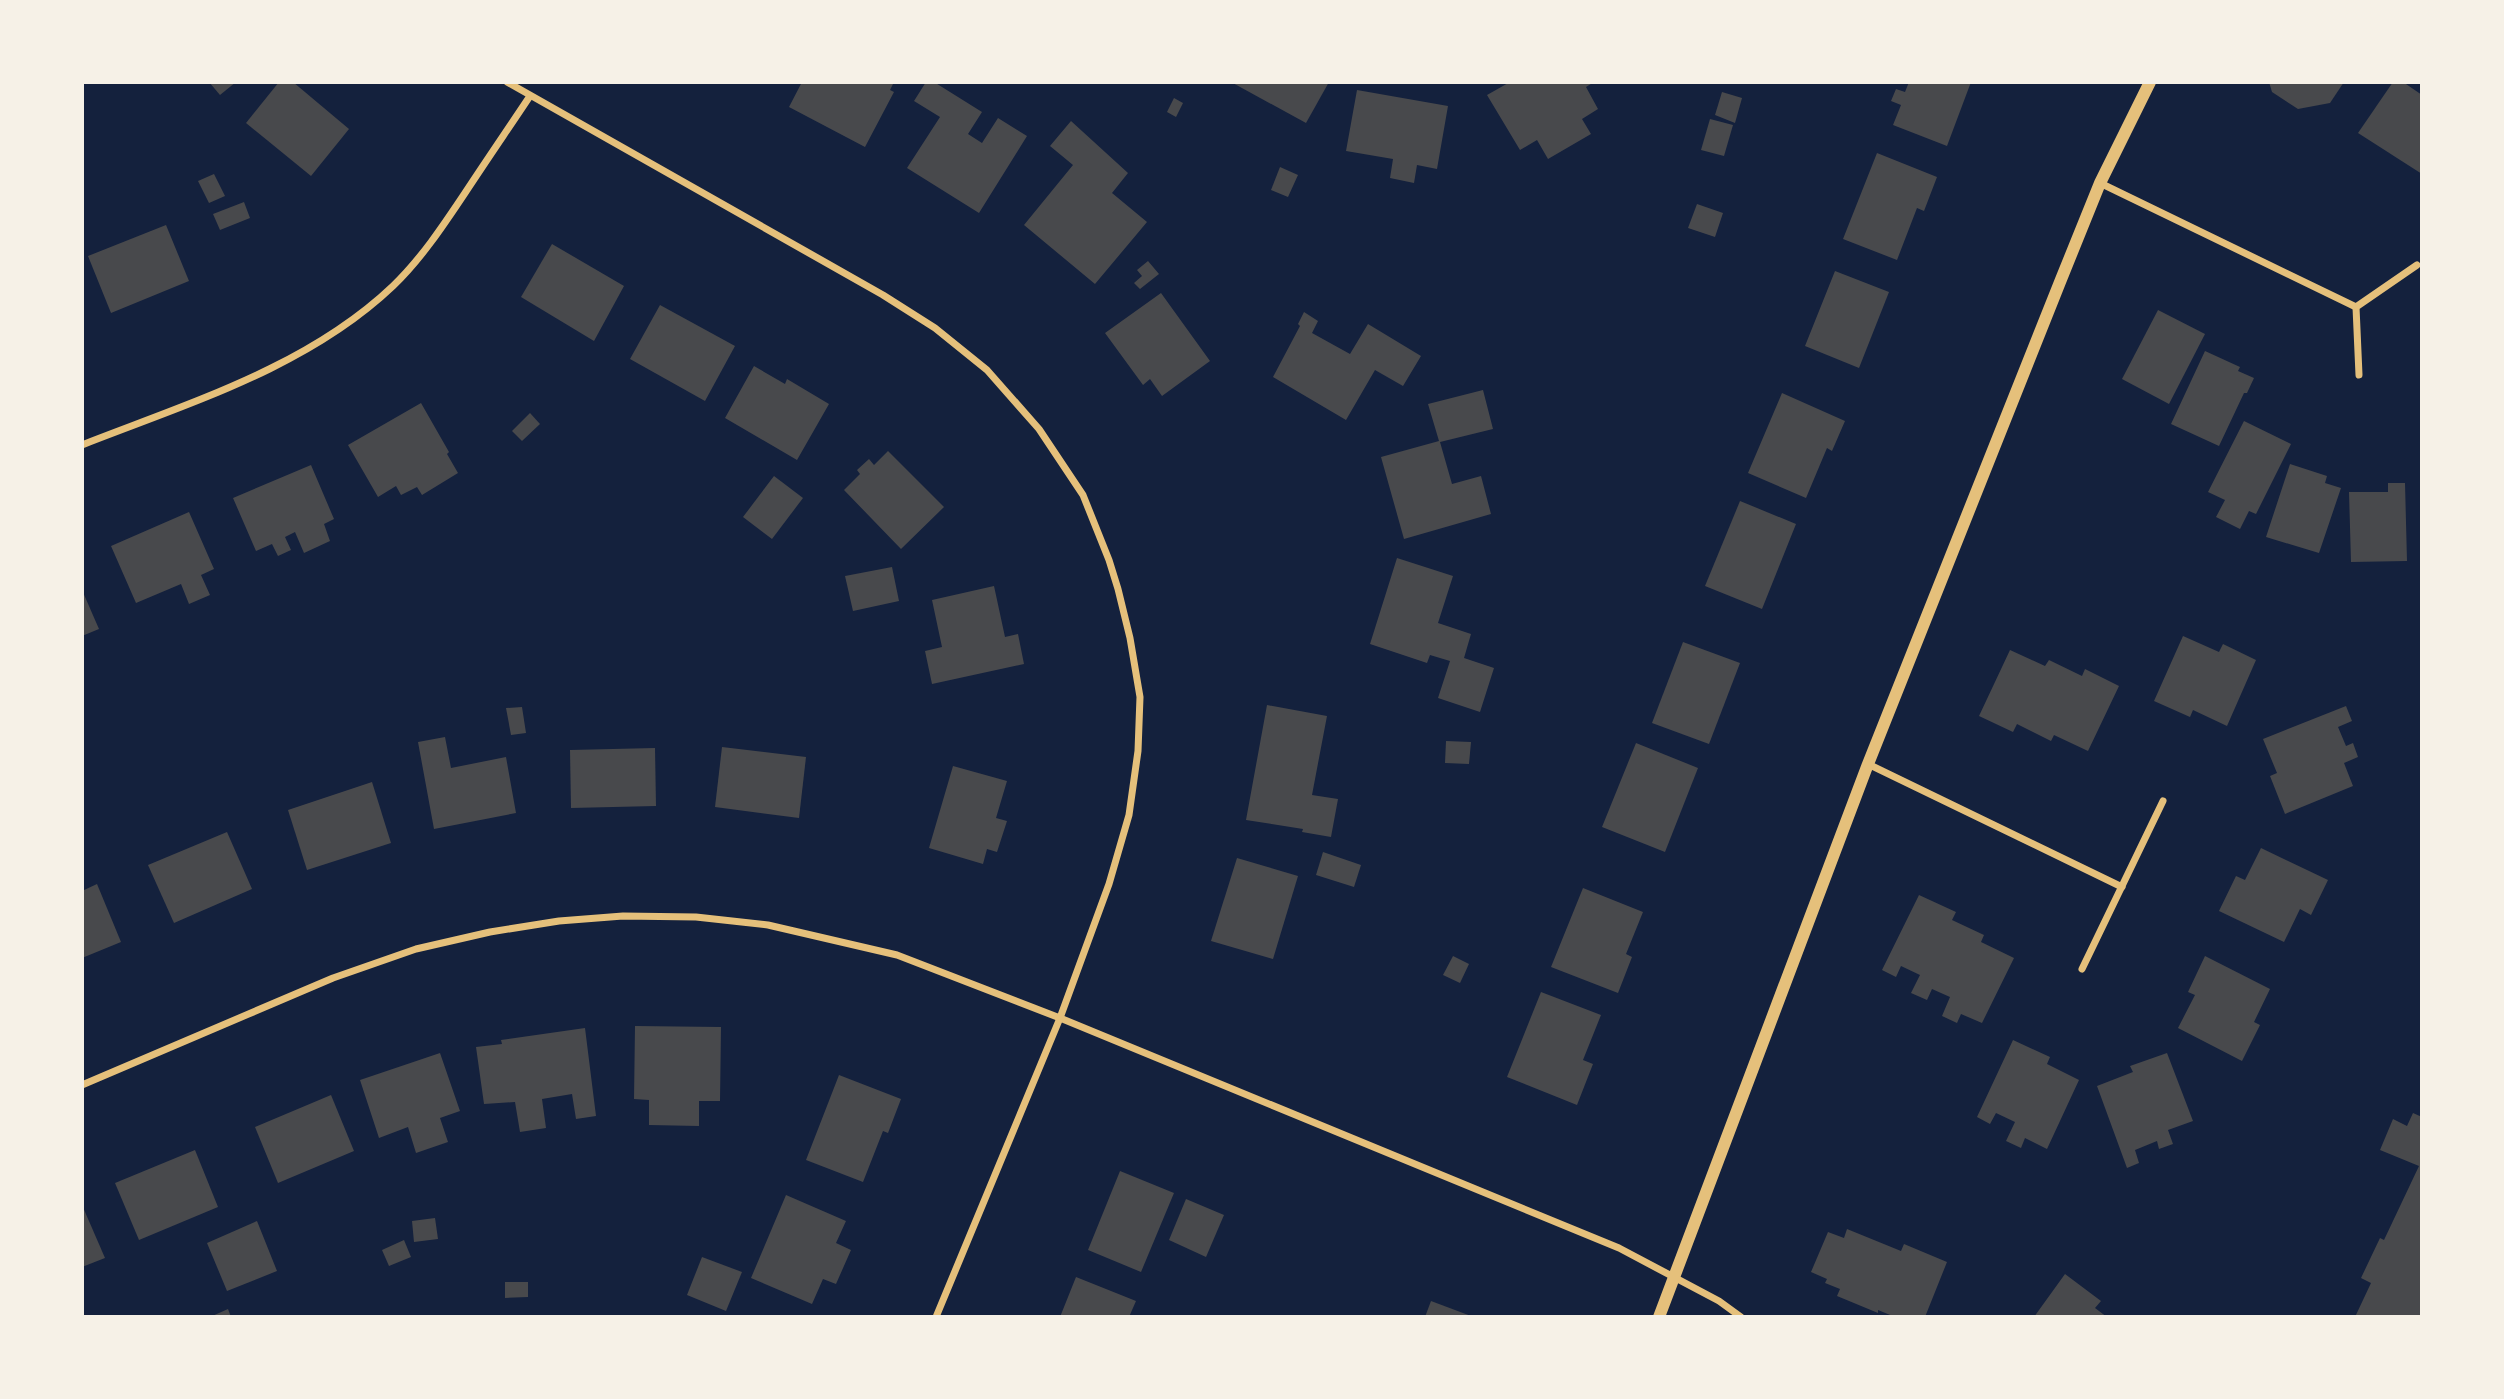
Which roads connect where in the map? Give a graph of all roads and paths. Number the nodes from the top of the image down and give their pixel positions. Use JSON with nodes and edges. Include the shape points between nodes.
{"nodes":[{"id":1,"x":507,"y":82,"type":"edge"},
{"id":2,"x":2150,"y":82,"type":"edge"},
{"id":3,"x":530,"y":96,"type":"junction"},
{"id":4,"x":2100,"y":183,"type":"junction"},
{"id":5,"x":2417,"y":265,"type":"dead end"},
{"id":6,"x":2356,"y":307,"type":"junction"},
{"id":7,"x":2359,"y":375,"type":"dead end"},
{"id":8,"x":82,"y":445,"type":"edge"},
{"id":9,"x":1868,"y":764,"type":"junction"},
{"id":10,"x":2163,"y":802,"type":"dead end"},
{"id":11,"x":2122,"y":887,"type":"junction"},
{"id":12,"x":2082,"y":969,"type":"dead end"},
{"id":13,"x":1060,"y":1018,"type":"junction"},
{"id":14,"x":82,"y":1085,"type":"edge"},
{"id":15,"x":1675,"y":1277,"type":"junction"},
{"id":16,"x":936,"y":1317,"type":"edge"},
{"id":17,"x":1659,"y":1317,"type":"edge"},
{"id":18,"x":1741,"y":1317,"type":"edge"}],
"edges":[{"from":1,"to":3,"type":"street"},
{"from":2,"to":4,"type":"street"},
{"from":3,"to":8,"type":"street","via":[[431,244],[356,317],[311,347],[243,381]]},
{"from":3,"to":13,"type":"street","via":[[935,328],[996,380],[1039,429],[1083,495],[1109,560],[1130,638],[1140,696],[1138,751],[1126,826]]},
{"from":4,"to":6,"type":"street"},
{"from":4,"to":9,"type":"street"},
{"from":5,"to":6,"type":"street"},
{"from":6,"to":7,"type":"street"},
{"from":9,"to":11,"type":"street"},
{"from":9,"to":15,"type":"street"},
{"from":10,"to":11,"type":"street"},
{"from":11,"to":12,"type":"street"},
{"from":13,"to":14,"type":"street","via":[[897,955],[820,937],[768,925],[696,917],[623,916],[490,932],[416,949],[333,978]]},
{"from":13,"to":15,"type":"street","via":[[1619,1248]]},
{"from":13,"to":16,"type":"street"},
{"from":15,"to":17,"type":"street"},
{"from":15,"to":18,"type":"street"}]}
